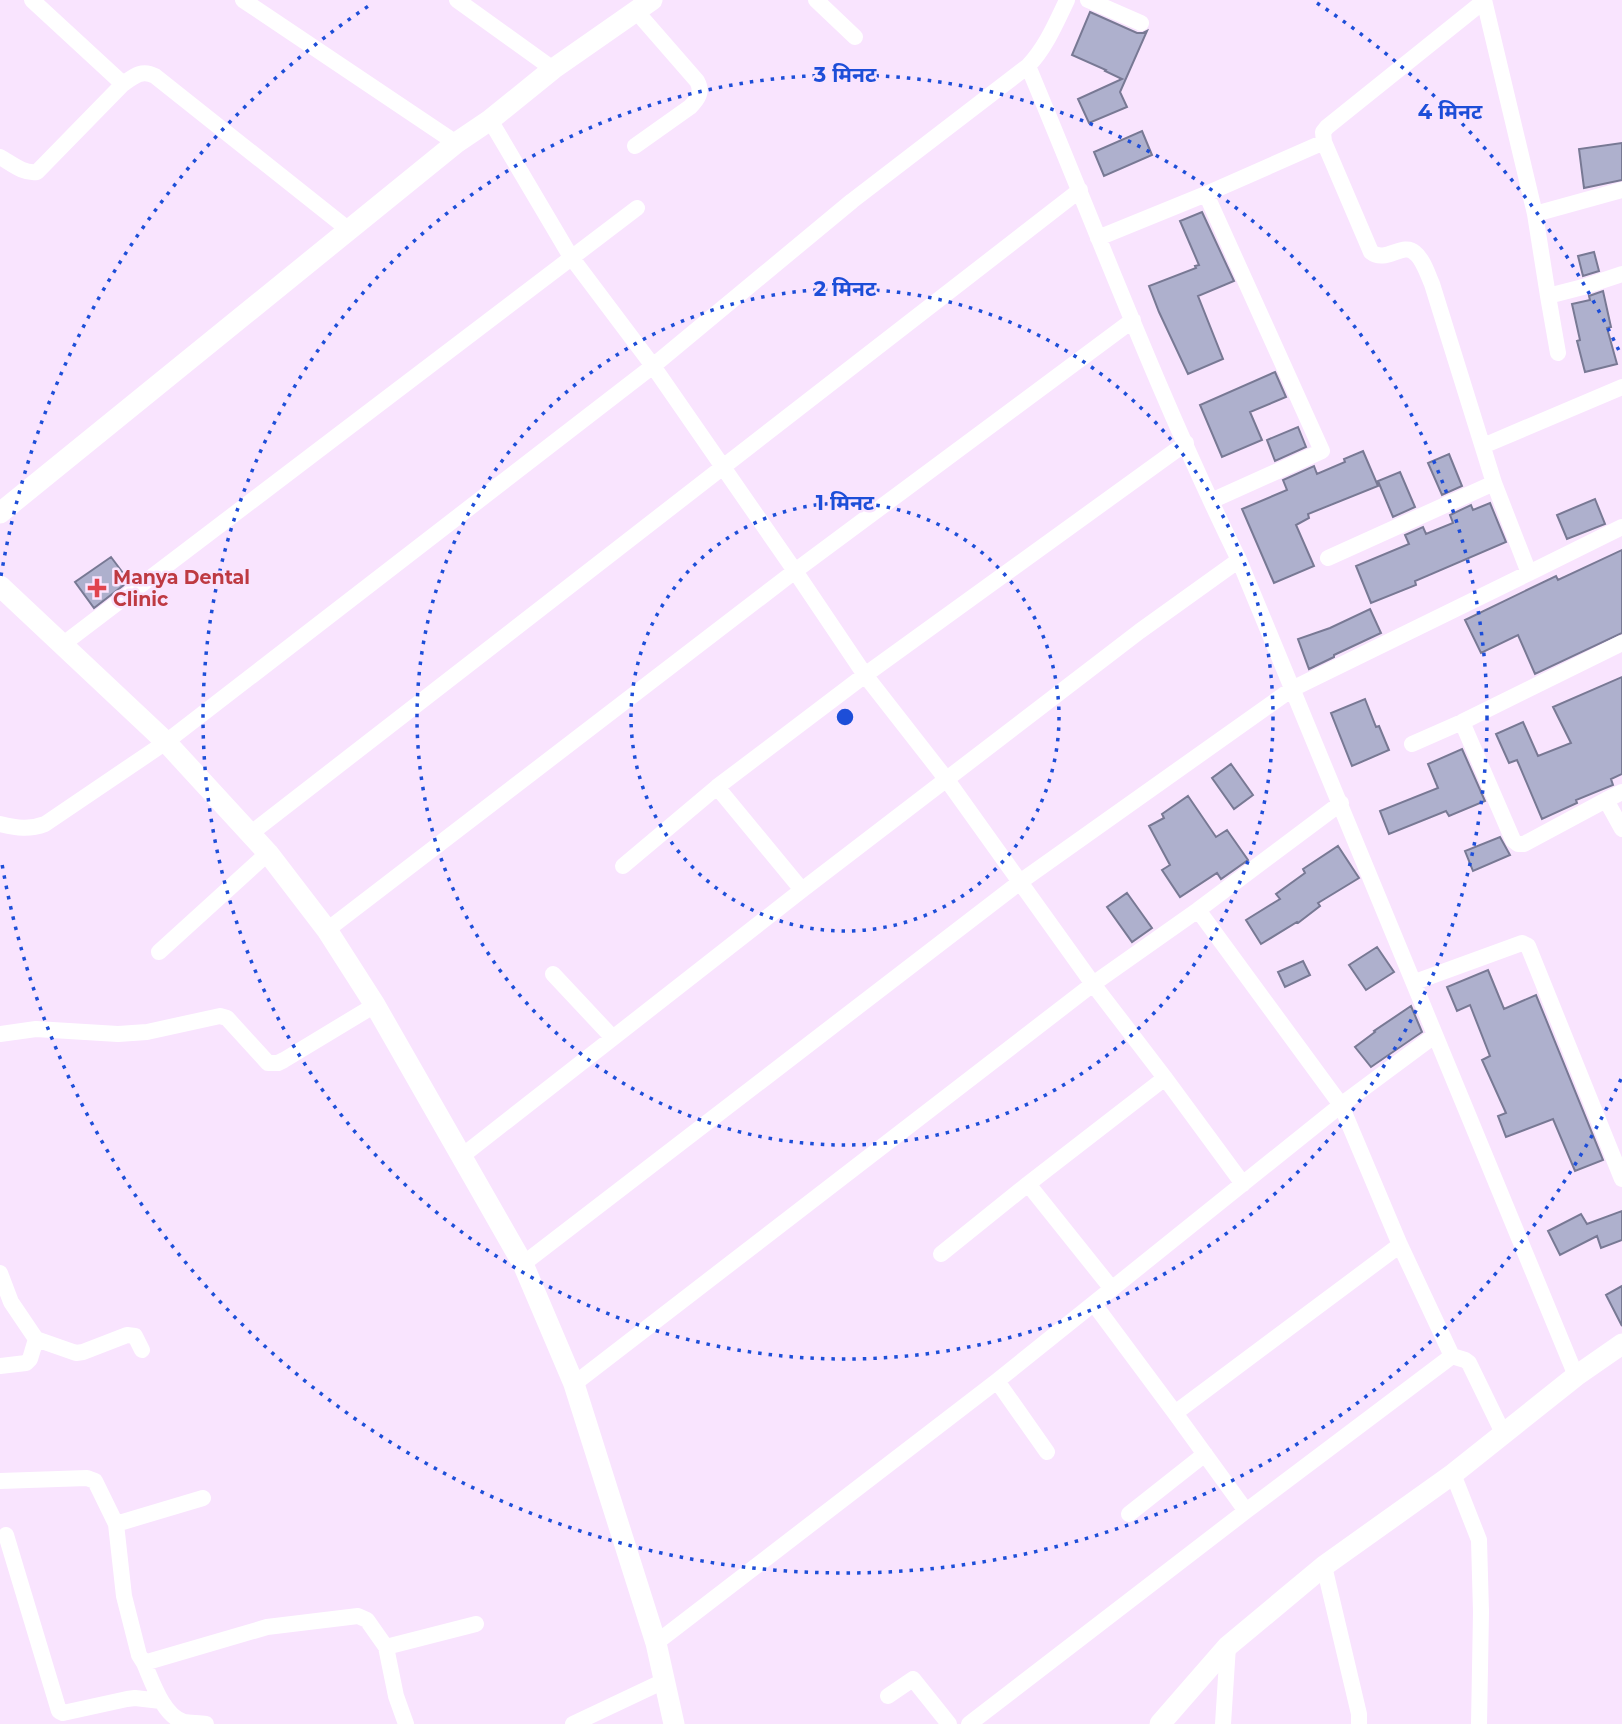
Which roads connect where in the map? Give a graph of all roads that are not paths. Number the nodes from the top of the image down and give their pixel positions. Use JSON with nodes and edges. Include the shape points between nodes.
{"nodes":[{"id":1,"x":32,"y":0,"type":"edge"},
{"id":2,"x":243,"y":0,"type":"edge"},
{"id":3,"x":457,"y":0,"type":"edge"},
{"id":4,"x":816,"y":0,"type":"edge"},
{"id":5,"x":1068,"y":0,"type":"edge"},
{"id":6,"x":1088,"y":0,"type":"edge"},
{"id":7,"x":1484,"y":1,"type":"edge"},
{"id":8,"x":644,"y":6,"type":"edge"},
{"id":9,"x":1141,"y":23,"type":"dead end"},
{"id":10,"x":855,"y":37,"type":"dead end"},
{"id":11,"x":1028,"y":66,"type":"junction"},
{"id":12,"x":553,"y":69,"type":"junction"},
{"id":13,"x":123,"y":84,"type":"junction"},
{"id":14,"x":490,"y":120,"type":"junction"},
{"id":15,"x":1324,"y":142,"type":"junction"},
{"id":16,"x":456,"y":143,"type":"junction"},
{"id":17,"x":635,"y":146,"type":"dead end"},
{"id":18,"x":0,"y":157,"type":"edge"},
{"id":19,"x":1080,"y":190,"type":"junction"},
{"id":20,"x":1622,"y":190,"type":"edge"},
{"id":21,"x":1206,"y":194,"type":"junction"},
{"id":22,"x":637,"y":208,"type":"dead end"},
{"id":23,"x":1535,"y":214,"type":"junction"},
{"id":24,"x":349,"y":230,"type":"junction"},
{"id":25,"x":1098,"y":238,"type":"junction"},
{"id":26,"x":571,"y":257,"type":"junction"},
{"id":27,"x":1622,"y":274,"type":"edge"},
{"id":28,"x":1548,"y":296,"type":"junction"},
{"id":29,"x":1133,"y":320,"type":"junction"},
{"id":30,"x":1558,"y":353,"type":"dead end"},
{"id":31,"x":653,"y":366,"type":"junction"},
{"id":32,"x":1622,"y":387,"type":"edge"},
{"id":33,"x":1186,"y":443,"type":"junction"},
{"id":34,"x":1483,"y":446,"type":"junction"},
{"id":35,"x":723,"y":466,"type":"junction"},
{"id":36,"x":1494,"y":483,"type":"junction"},
{"id":37,"x":1211,"y":501,"type":"junction"},
{"id":38,"x":0,"y":513,"type":"edge"},
{"id":39,"x":1622,"y":527,"type":"edge"},
{"id":40,"x":1328,"y":558,"type":"dead end"},
{"id":41,"x":1239,"y":560,"type":"junction"},
{"id":42,"x":795,"y":571,"type":"junction"},
{"id":43,"x":1530,"y":573,"type":"junction"},
{"id":44,"x":0,"y":586,"type":"edge"},
{"id":45,"x":1622,"y":643,"type":"edge"},
{"id":46,"x":62,"y":645,"type":"junction"},
{"id":47,"x":865,"y":675,"type":"junction"},
{"id":48,"x":1292,"y":689,"type":"junction"},
{"id":49,"x":1462,"y":722,"type":"junction"},
{"id":50,"x":166,"y":742,"type":"junction"},
{"id":51,"x":1412,"y":744,"type":"dead end"},
{"id":52,"x":947,"y":780,"type":"junction"},
{"id":53,"x":717,"y":787,"type":"junction"},
{"id":54,"x":1622,"y":792,"type":"edge"},
{"id":55,"x":1606,"y":800,"type":"junction"},
{"id":56,"x":1341,"y":803,"type":"junction"},
{"id":57,"x":0,"y":824,"type":"edge"},
{"id":58,"x":1622,"y":829,"type":"edge"},
{"id":59,"x":250,"y":834,"type":"junction"},
{"id":60,"x":268,"y":853,"type":"junction"},
{"id":61,"x":623,"y":866,"type":"dead end"},
{"id":62,"x":1020,"y":882,"type":"junction"},
{"id":63,"x":802,"y":890,"type":"junction"},
{"id":64,"x":1198,"y":910,"type":"junction"},
{"id":65,"x":327,"y":930,"type":"junction"},
{"id":66,"x":159,"y":952,"type":"dead end"},
{"id":67,"x":554,"y":974,"type":"dead end"},
{"id":68,"x":1415,"y":982,"type":"junction"},
{"id":69,"x":1093,"y":984,"type":"junction"},
{"id":70,"x":375,"y":1006,"type":"junction"},
{"id":71,"x":0,"y":1034,"type":"edge"},
{"id":72,"x":1434,"y":1036,"type":"junction"},
{"id":73,"x":613,"y":1038,"type":"junction"},
{"id":74,"x":1165,"y":1078,"type":"junction"},
{"id":75,"x":1340,"y":1105,"type":"junction"},
{"id":76,"x":462,"y":1156,"type":"junction"},
{"id":77,"x":1622,"y":1179,"type":"edge"},
{"id":78,"x":1028,"y":1184,"type":"junction"},
{"id":79,"x":1243,"y":1184,"type":"junction"},
{"id":80,"x":1400,"y":1245,"type":"junction"},
{"id":81,"x":941,"y":1254,"type":"dead end"},
{"id":82,"x":523,"y":1264,"type":"junction"},
{"id":83,"x":0,"y":1273,"type":"edge"},
{"id":84,"x":1112,"y":1289,"type":"junction"},
{"id":85,"x":1094,"y":1304,"type":"junction"},
{"id":86,"x":36,"y":1339,"type":"junction"},
{"id":87,"x":1622,"y":1344,"type":"edge"},
{"id":88,"x":142,"y":1350,"type":"dead end"},
{"id":89,"x":1452,"y":1356,"type":"junction"},
{"id":90,"x":0,"y":1366,"type":"edge"},
{"id":91,"x":1576,"y":1376,"type":"junction"},
{"id":92,"x":997,"y":1381,"type":"junction"},
{"id":93,"x":574,"y":1384,"type":"junction"},
{"id":94,"x":1175,"y":1413,"type":"junction"},
{"id":95,"x":1503,"y":1433,"type":"junction"},
{"id":96,"x":1047,"y":1452,"type":"dead end"},
{"id":97,"x":1205,"y":1454,"type":"junction"},
{"id":98,"x":1453,"y":1474,"type":"junction"},
{"id":99,"x":0,"y":1481,"type":"edge"},
{"id":100,"x":203,"y":1498,"type":"dead end"},
{"id":101,"x":1246,"y":1511,"type":"junction"},
{"id":102,"x":1129,"y":1514,"type":"dead end"},
{"id":103,"x":116,"y":1524,"type":"junction"},
{"id":104,"x":6,"y":1535,"type":"dead end"},
{"id":105,"x":1324,"y":1566,"type":"junction"},
{"id":106,"x":476,"y":1624,"type":"dead end"},
{"id":107,"x":656,"y":1643,"type":"junction"},
{"id":108,"x":1228,"y":1646,"type":"junction"},
{"id":109,"x":386,"y":1647,"type":"junction"},
{"id":110,"x":144,"y":1663,"type":"junction"},
{"id":111,"x":664,"y":1681,"type":"junction"},
{"id":112,"x":888,"y":1696,"type":"dead end"},
{"id":113,"x":161,"y":1701,"type":"junction"},
{"id":114,"x":206,"y":1724,"type":"edge"},
{"id":115,"x":406,"y":1724,"type":"edge"},
{"id":116,"x":573,"y":1724,"type":"edge"},
{"id":117,"x":674,"y":1724,"type":"edge"},
{"id":118,"x":949,"y":1724,"type":"edge"},
{"id":119,"x":969,"y":1724,"type":"edge"},
{"id":120,"x":1160,"y":1724,"type":"edge"},
{"id":121,"x":1223,"y":1724,"type":"edge"},
{"id":122,"x":1359,"y":1724,"type":"edge"},
{"id":123,"x":1479,"y":1724,"type":"edge"}],
"edges":[{"from":1,"to":13,"type":"street"},
{"from":2,"to":16,"type":"street"},
{"from":3,"to":12,"type":"street"},
{"from":4,"to":10,"type":"street"},
{"from":5,"to":11,"type":"street","via":[[1044,47]]},
{"from":6,"to":9,"type":"street"},
{"from":7,"to":15,"type":"street","via":[[1327,127]]},
{"from":7,"to":23,"type":"street"},
{"from":8,"to":12,"type":"street"},
{"from":8,"to":17,"type":"street","via":[[697,81],[700,93],[690,107]]},
{"from":11,"to":19,"type":"street"},
{"from":11,"to":31,"type":"street","via":[[852,201]]},
{"from":12,"to":14,"type":"street"},
{"from":13,"to":18,"type":"street","via":[[37,172],[25,172]]},
{"from":13,"to":24,"type":"street","via":[[142,73],[155,76]]},
{"from":14,"to":16,"type":"street"},
{"from":14,"to":26,"type":"street"},
{"from":15,"to":21,"type":"street"},
{"from":15,"to":34,"type":"street","via":[[1374,255],[1406,249],[1418,255],[1432,284]]},
{"from":16,"to":24,"type":"street"},
{"from":19,"to":25,"type":"street"},
{"from":19,"to":35,"type":"street"},
{"from":20,"to":23,"type":"street"},
{"from":21,"to":25,"type":"street"},
{"from":21,"to":37,"type":"street","via":[[1322,451]]},
{"from":22,"to":26,"type":"street"},
{"from":23,"to":28,"type":"street"},
{"from":24,"to":38,"type":"street"},
{"from":25,"to":29,"type":"street"},
{"from":26,"to":31,"type":"street"},
{"from":26,"to":46,"type":"street"},
{"from":27,"to":28,"type":"street"},
{"from":28,"to":30,"type":"street"},
{"from":29,"to":33,"type":"street"},
{"from":29,"to":42,"type":"street"},
{"from":31,"to":35,"type":"street"},
{"from":31,"to":50,"type":"street"},
{"from":32,"to":34,"type":"street"},
{"from":33,"to":37,"type":"street"},
{"from":33,"to":47,"type":"street"},
{"from":34,"to":36,"type":"street"},
{"from":35,"to":42,"type":"street"},
{"from":35,"to":59,"type":"street"},
{"from":36,"to":40,"type":"street"},
{"from":36,"to":43,"type":"street"},
{"from":37,"to":41,"type":"street"},
{"from":39,"to":43,"type":"street"},
{"from":41,"to":48,"type":"street"},
{"from":41,"to":52,"type":"street"},
{"from":42,"to":47,"type":"street"},
{"from":42,"to":65,"type":"street"},
{"from":43,"to":48,"type":"street"},
{"from":44,"to":46,"type":"street"},
{"from":45,"to":49,"type":"street"},
{"from":46,"to":50,"type":"street"},
{"from":47,"to":52,"type":"street"},
{"from":47,"to":53,"type":"street"},
{"from":48,"to":56,"type":"street"},
{"from":48,"to":62,"type":"street"},
{"from":49,"to":51,"type":"street"},
{"from":49,"to":55,"type":"street","via":[[1518,844]]},
{"from":50,"to":57,"type":"street","via":[[45,824],[31,829]]},
{"from":50,"to":59,"type":"street"},
{"from":52,"to":62,"type":"street"},
{"from":52,"to":63,"type":"street"},
{"from":53,"to":61,"type":"street"},
{"from":53,"to":63,"type":"street"},
{"from":54,"to":55,"type":"street"},
{"from":55,"to":58,"type":"street"},
{"from":56,"to":64,"type":"street"},
{"from":56,"to":68,"type":"street"},
{"from":59,"to":60,"type":"street"},
{"from":60,"to":65,"type":"street"},
{"from":60,"to":66,"type":"street"},
{"from":62,"to":69,"type":"street"},
{"from":62,"to":82,"type":"street"},
{"from":63,"to":73,"type":"street"},
{"from":64,"to":69,"type":"street"},
{"from":64,"to":75,"type":"street"},
{"from":65,"to":70,"type":"street"},
{"from":67,"to":73,"type":"street"},
{"from":68,"to":72,"type":"street"},
{"from":68,"to":77,"type":"street","via":[[1521,943],[1528,946]]},
{"from":69,"to":74,"type":"street"},
{"from":69,"to":93,"type":"street"},
{"from":70,"to":71,"type":"street","via":[[273,1064],[224,1017],[147,1032],[36,1029]]},
{"from":70,"to":76,"type":"street"},
{"from":72,"to":75,"type":"street"},
{"from":72,"to":91,"type":"street"},
{"from":73,"to":76,"type":"street"},
{"from":74,"to":78,"type":"street"},
{"from":74,"to":79,"type":"street"},
{"from":75,"to":79,"type":"street"},
{"from":75,"to":80,"type":"street"},
{"from":76,"to":82,"type":"street"},
{"from":78,"to":81,"type":"street"},
{"from":78,"to":84,"type":"street"},
{"from":79,"to":84,"type":"street"},
{"from":80,"to":89,"type":"street"},
{"from":80,"to":94,"type":"street"},
{"from":82,"to":93,"type":"street"},
{"from":83,"to":86,"type":"street","via":[[11,1302]]},
{"from":84,"to":85,"type":"street"},
{"from":85,"to":92,"type":"street"},
{"from":85,"to":94,"type":"street"},
{"from":86,"to":88,"type":"street","via":[[76,1353],[133,1335]]},
{"from":86,"to":90,"type":"street","via":[[26,1363]]},
{"from":87,"to":91,"type":"street"},
{"from":89,"to":95,"type":"street","via":[[1469,1363]]},
{"from":89,"to":101,"type":"street"},
{"from":91,"to":95,"type":"street"},
{"from":92,"to":96,"type":"street"},
{"from":92,"to":107,"type":"street"},
{"from":93,"to":107,"type":"street"},
{"from":94,"to":97,"type":"street"},
{"from":95,"to":98,"type":"street"},
{"from":97,"to":101,"type":"street"},
{"from":97,"to":102,"type":"street"},
{"from":98,"to":105,"type":"street"},
{"from":98,"to":123,"type":"street","via":[[1479,1540]]},
{"from":99,"to":103,"type":"street","via":[[91,1479]]},
{"from":100,"to":103,"type":"street"},
{"from":101,"to":119,"type":"street"},
{"from":103,"to":110,"type":"street","via":[[124,1597]]},
{"from":104,"to":113,"type":"street","via":[[59,1711],[135,1698]]},
{"from":105,"to":108,"type":"street"},
{"from":105,"to":122,"type":"street"},
{"from":106,"to":109,"type":"street"},
{"from":107,"to":111,"type":"street"},
{"from":108,"to":120,"type":"street"},
{"from":108,"to":121,"type":"street"},
{"from":109,"to":110,"type":"street","via":[[367,1620],[358,1616],[267,1627]]},
{"from":109,"to":115,"type":"street"},
{"from":110,"to":113,"type":"street"},
{"from":111,"to":116,"type":"street"},
{"from":111,"to":117,"type":"street"},
{"from":112,"to":118,"type":"street","via":[[913,1679]]},
{"from":113,"to":114,"type":"street","via":[[177,1719]]}]}
